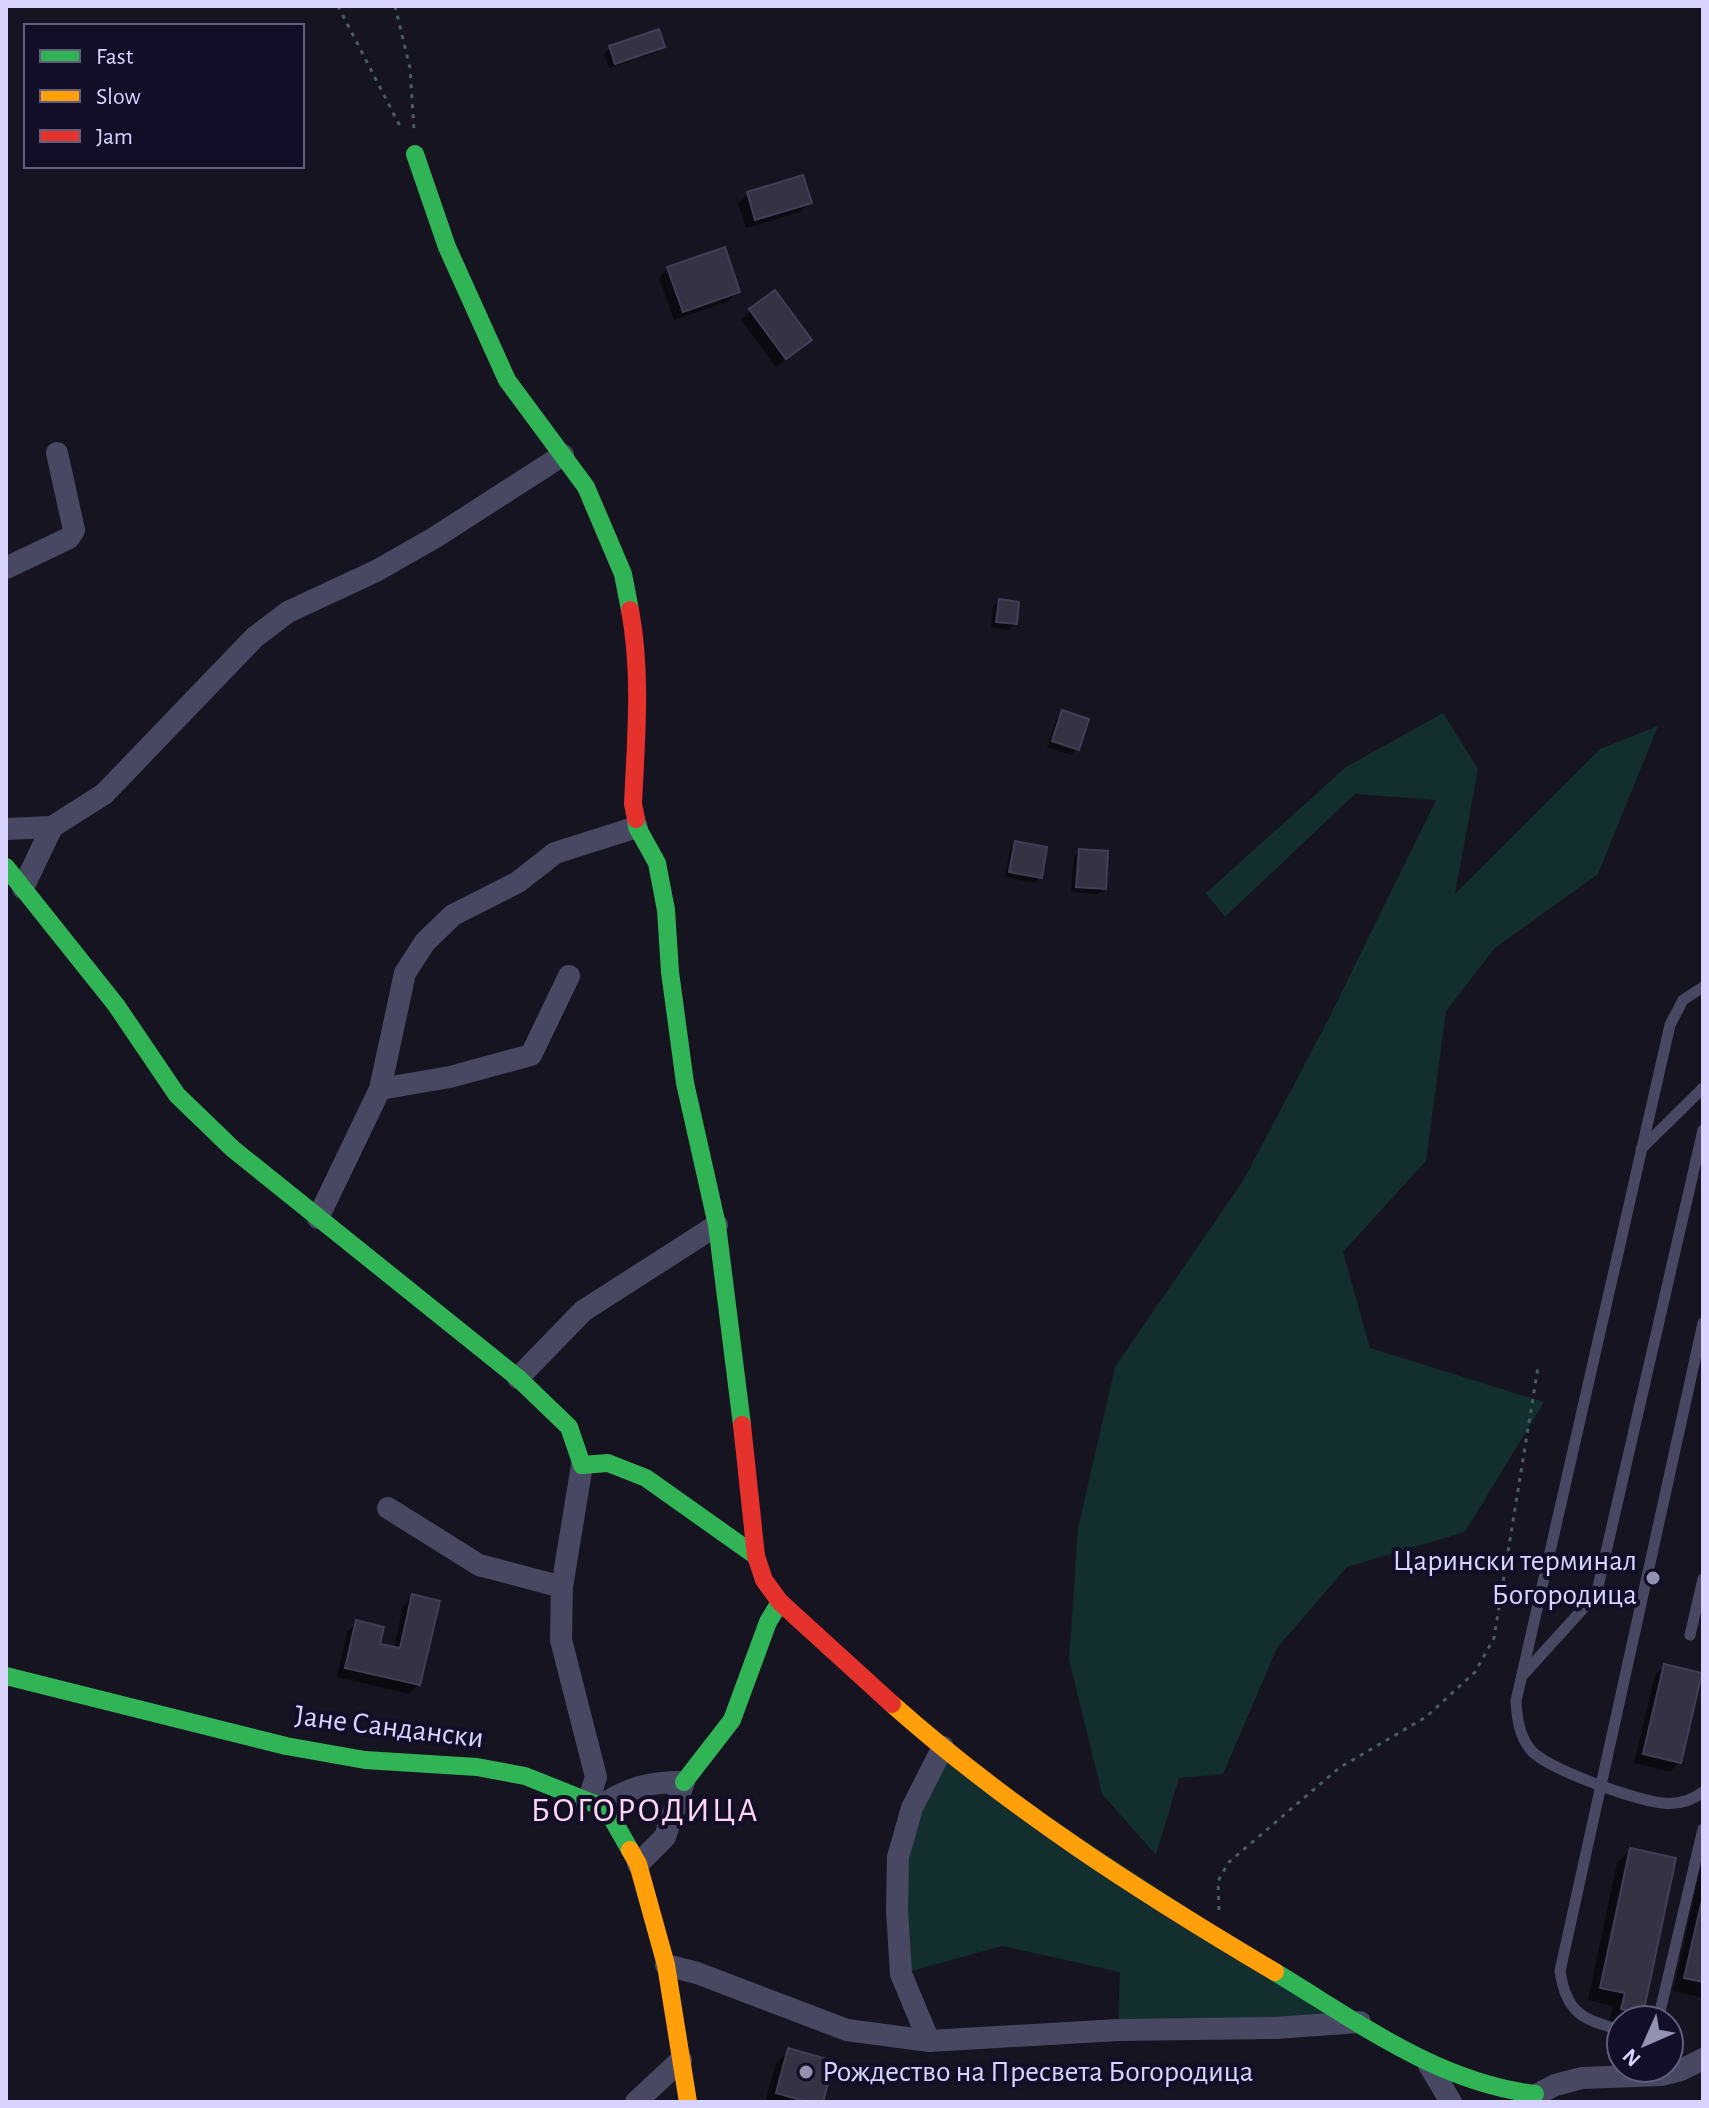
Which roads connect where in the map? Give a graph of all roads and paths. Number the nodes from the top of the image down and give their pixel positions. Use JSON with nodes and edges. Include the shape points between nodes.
{"nodes":[{"id":1,"x":338,"y":6,"type":"edge"},
{"id":2,"x":395,"y":6,"type":"edge"},
{"id":3,"x":415,"y":154,"type":"junction"},
{"id":4,"x":57,"y":453,"type":"dead end"},
{"id":5,"x":563,"y":455,"type":"junction"},
{"id":6,"x":6,"y":568,"type":"edge"},
{"id":7,"x":52,"y":827,"type":"junction"},
{"id":8,"x":637,"y":827,"type":"junction"},
{"id":9,"x":6,"y":829,"type":"edge"},
{"id":10,"x":6,"y":867,"type":"edge"},
{"id":11,"x":23,"y":888,"type":"junction"},
{"id":12,"x":569,"y":976,"type":"dead end"},
{"id":13,"x":1703,"y":987,"type":"edge"},
{"id":14,"x":1703,"y":1088,"type":"edge"},
{"id":15,"x":380,"y":1089,"type":"junction"},
{"id":16,"x":1703,"y":1130,"type":"edge"},
{"id":17,"x":1641,"y":1150,"type":"junction"},
{"id":18,"x":318,"y":1218,"type":"junction"},
{"id":19,"x":717,"y":1225,"type":"junction"},
{"id":20,"x":1703,"y":1323,"type":"edge"},
{"id":21,"x":1538,"y":1367,"type":"dead end"},
{"id":22,"x":518,"y":1378,"type":"junction"},
{"id":23,"x":582,"y":1465,"type":"junction"},
{"id":24,"x":388,"y":1508,"type":"dead end"},
{"id":25,"x":756,"y":1556,"type":"junction"},
{"id":26,"x":1703,"y":1579,"type":"edge"},
{"id":27,"x":562,"y":1587,"type":"junction"},
{"id":28,"x":780,"y":1602,"type":"junction"},
{"id":29,"x":1690,"y":1635,"type":"dead end"},
{"id":30,"x":6,"y":1676,"type":"edge"},
{"id":31,"x":1522,"y":1676,"type":"junction"},
{"id":32,"x":943,"y":1747,"type":"junction"},
{"id":33,"x":684,"y":1782,"type":"junction"},
{"id":34,"x":1599,"y":1784,"type":"junction"},
{"id":35,"x":1703,"y":1792,"type":"edge"},
{"id":36,"x":594,"y":1802,"type":"junction"},
{"id":37,"x":1703,"y":1829,"type":"edge"},
{"id":38,"x":638,"y":1864,"type":"junction"},
{"id":39,"x":1219,"y":1916,"type":"dead end"},
{"id":40,"x":666,"y":1965,"type":"junction"},
{"id":41,"x":1662,"y":2004,"type":"edge"},
{"id":42,"x":1361,"y":2022,"type":"junction"},
{"id":43,"x":1605,"y":2026,"type":"edge"},
{"id":44,"x":929,"y":2041,"type":"junction"},
{"id":45,"x":1703,"y":2059,"type":"edge"},
{"id":46,"x":681,"y":2060,"type":"junction"},
{"id":47,"x":1429,"y":2065,"type":"junction"},
{"id":48,"x":1530,"y":2098,"type":"edge"},
{"id":49,"x":636,"y":2102,"type":"edge"},
{"id":50,"x":688,"y":2102,"type":"edge"},
{"id":51,"x":1451,"y":2102,"type":"edge"}],
"edges":[{"from":1,"to":3,"type":"path"},
{"from":2,"to":3,"type":"path","via":[[410,68]]},
{"from":3,"to":5,"type":"street","via":[[447,247],[507,380]]},
{"from":4,"to":6,"type":"street","via":[[74,530],[69,538]]},
{"from":5,"to":7,"type":"street","via":[[434,538],[288,612],[255,637],[104,794]]},
{"from":5,"to":8,"type":"street","via":[[586,487],[623,574],[636,644]]},
{"from":7,"to":9,"type":"street"},
{"from":7,"to":11,"type":"street"},
{"from":8,"to":15,"type":"street","via":[[555,853],[518,882],[453,915],[425,942],[405,973]]},
{"from":8,"to":19,"type":"street","via":[[657,863],[685,1083]]},
{"from":10,"to":11,"type":"street"},
{"from":11,"to":18,"type":"street","via":[[116,1005],[177,1095]]},
{"from":12,"to":15,"type":"street","via":[[531,1055]]},
{"from":13,"to":17,"type":"lane","via":[[1683,1000],[1670,1025]]},
{"from":14,"to":17,"type":"lane"},
{"from":15,"to":18,"type":"street"},
{"from":16,"to":31,"type":"lane","via":[[1598,1587]]},
{"from":17,"to":31,"type":"lane"},
{"from":18,"to":22,"type":"street"},
{"from":19,"to":22,"type":"street","via":[[583,1311]]},
{"from":19,"to":25,"type":"street"},
{"from":20,"to":34,"type":"lane"},
{"from":21,"to":39,"type":"path","via":[[1494,1638],[1475,1672],[1426,1717],[1339,1768],[1229,1862],[1218,1881]]},
{"from":22,"to":23,"type":"street","via":[[569,1427]]},
{"from":23,"to":25,"type":"street","via":[[608,1463],[646,1478]]},
{"from":23,"to":27,"type":"street"},
{"from":24,"to":27,"type":"street","via":[[479,1565]]},
{"from":25,"to":28,"type":"street","via":[[764,1580]]},
{"from":26,"to":29,"type":"lane"},
{"from":27,"to":36,"type":"street","via":[[561,1640],[596,1777]]},
{"from":28,"to":32,"type":"street"},
{"from":28,"to":33,"type":"street","via":[[732,1720]]},
{"from":30,"to":36,"type":"street","name":"Јане Сандански","via":[[286,1746],[365,1760],[477,1767],[525,1776]]},
{"from":31,"to":34,"type":"lane","via":[[1516,1701],[1518,1727],[1530,1749],[1550,1766]]},
{"from":32,"to":42,"type":"street","via":[[1038,1822],[1243,1954]]},
{"from":32,"to":44,"type":"street","via":[[912,1808],[898,1857],[901,1974]]},
{"from":33,"to":36,"type":"street","via":[[654,1782]]},
{"from":33,"to":38,"type":"street","via":[[665,1837]]},
{"from":34,"to":35,"type":"lane","via":[[1662,1803],[1684,1803]]},
{"from":34,"to":43,"type":"lane","via":[[1560,1971],[1563,1993],[1575,2011]]},
{"from":36,"to":38,"type":"street","via":[[613,1820]]},
{"from":37,"to":41,"type":"lane"},
{"from":38,"to":40,"type":"street"},
{"from":40,"to":44,"type":"street","via":[[847,2030]]},
{"from":40,"to":46,"type":"street"},
{"from":42,"to":44,"type":"street"},
{"from":42,"to":47,"type":"street"},
{"from":45,"to":48,"type":"street","via":[[1661,2075],[1582,2078]]},
{"from":46,"to":49,"type":"street"},
{"from":46,"to":50,"type":"street"},
{"from":47,"to":48,"type":"street","via":[[1486,2088]]},
{"from":47,"to":51,"type":"street"}]}
